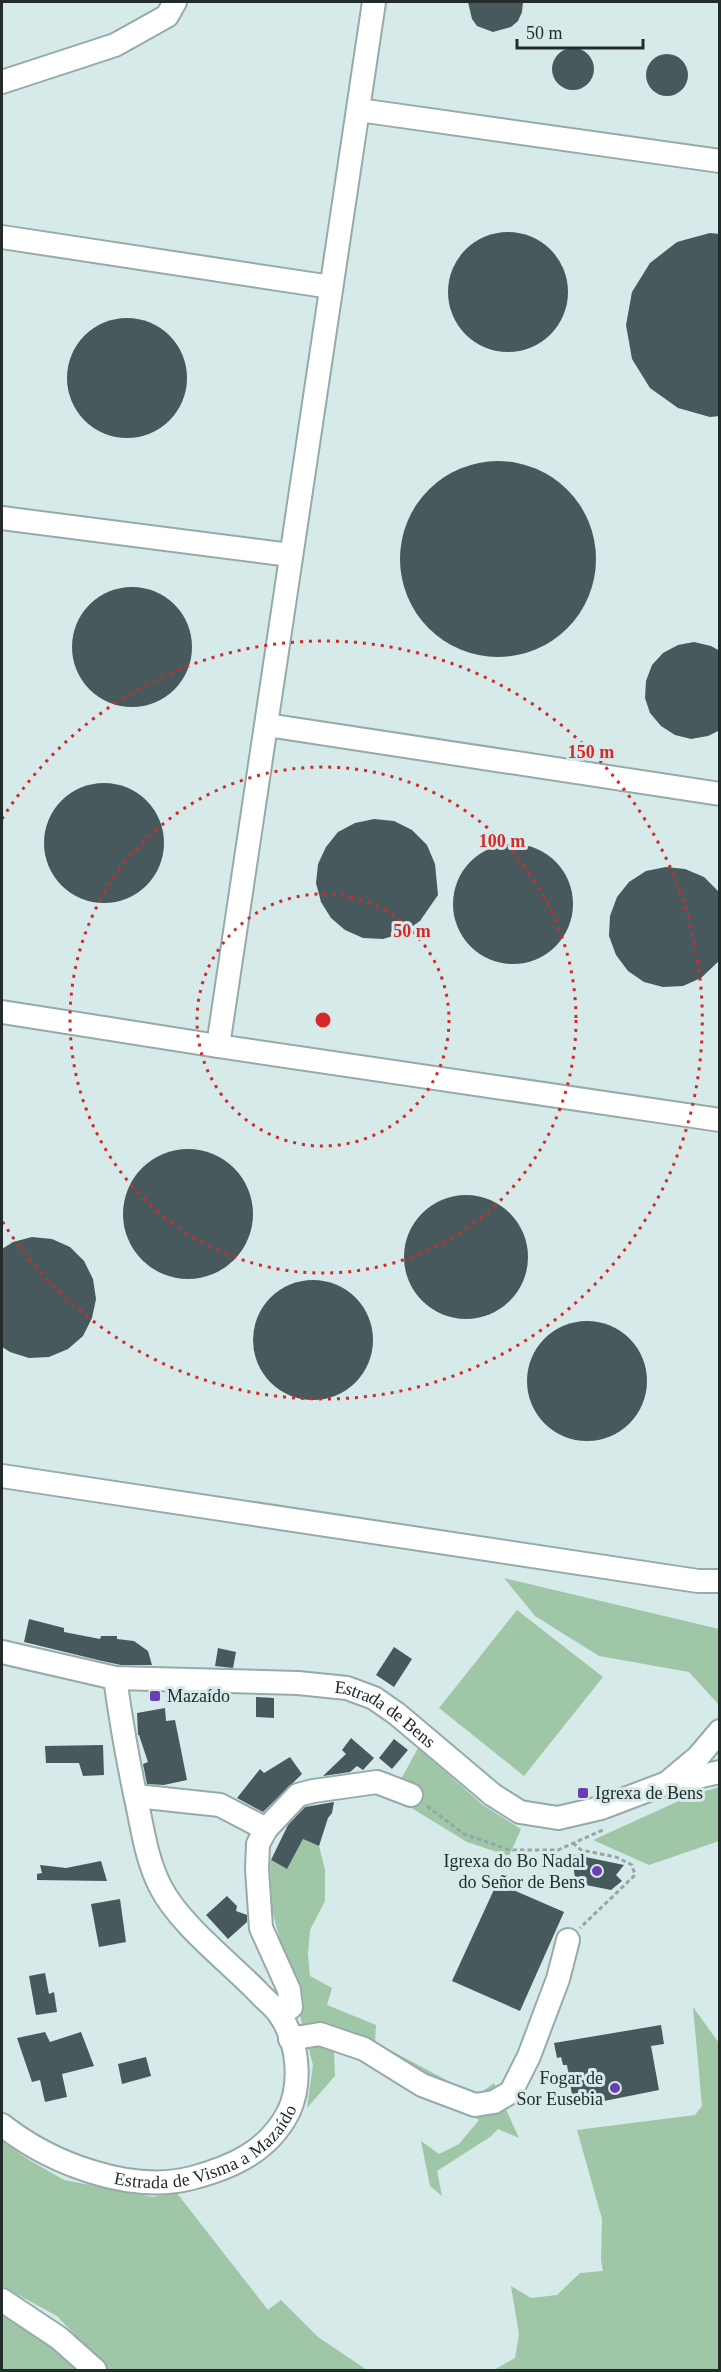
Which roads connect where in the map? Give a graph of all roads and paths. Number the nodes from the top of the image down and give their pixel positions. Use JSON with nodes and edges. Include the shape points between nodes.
{"nodes":[{"id":1,"x":175,"y":2,"type":"edge"},
{"id":2,"x":374,"y":2,"type":"edge"},
{"id":3,"x":2,"y":82,"type":"edge"},
{"id":4,"x":359,"y":110,"type":"junction"},
{"id":5,"x":720,"y":160,"type":"edge"},
{"id":6,"x":2,"y":237,"type":"edge"},
{"id":7,"x":331,"y":287,"type":"junction"},
{"id":8,"x":2,"y":518,"type":"edge"},
{"id":9,"x":290,"y":555,"type":"junction"},
{"id":10,"x":267,"y":725,"type":"junction"},
{"id":11,"x":720,"y":794,"type":"edge"},
{"id":12,"x":2,"y":1012,"type":"edge"},
{"id":13,"x":218,"y":1046,"type":"junction"},
{"id":14,"x":720,"y":1120,"type":"edge"},
{"id":15,"x":2,"y":1476,"type":"edge"},
{"id":16,"x":720,"y":1581,"type":"edge"},
{"id":17,"x":2,"y":1652,"type":"edge"},
{"id":18,"x":115,"y":1678,"type":"junction"},
{"id":19,"x":720,"y":1731,"type":"edge"},
{"id":20,"x":712,"y":1766,"type":"edge"},
{"id":21,"x":411,"y":1795,"type":"dead end"},
{"id":22,"x":135,"y":1796,"type":"junction"},
{"id":23,"x":266,"y":1829,"type":"junction"},
{"id":24,"x":573,"y":1843,"type":"dead end"},
{"id":25,"x":568,"y":1940,"type":"joint"},
{"id":26,"x":280,"y":2015,"type":"junction"},
{"id":27,"x":290,"y":2039,"type":"junction"},
{"id":28,"x":2,"y":2125,"type":"edge"},
{"id":29,"x":2,"y":2300,"type":"edge"},
{"id":30,"x":95,"y":2370,"type":"edge"}],
"edges":[{"from":1,"to":3,"type":"street","via":[[167,16],[115,45]]},
{"from":2,"to":4,"type":"street"},
{"from":4,"to":5,"type":"street"},
{"from":4,"to":7,"type":"street"},
{"from":6,"to":7,"type":"street"},
{"from":7,"to":9,"type":"street"},
{"from":8,"to":9,"type":"street"},
{"from":9,"to":10,"type":"street"},
{"from":10,"to":11,"type":"street"},
{"from":10,"to":13,"type":"street"},
{"from":12,"to":13,"type":"street"},
{"from":13,"to":14,"type":"street"},
{"from":15,"to":16,"type":"street","via":[[698,1581]]},
{"from":17,"to":18,"type":"street","name":"Estrada de Bens"},
{"from":18,"to":20,"type":"street","name":"Estrada de Bens","via":[[347,1688],[374,1698],[397,1714],[492,1796],[520,1812],[558,1818],[601,1808]]},
{"from":18,"to":22,"type":"street","name":"Estrada de Visma a Mazaído"},
{"from":19,"to":20,"type":"street","name":"Estrada de Bens"},
{"from":21,"to":23,"type":"street","via":[[377,1782],[313,1791],[297,1796]]},
{"from":22,"to":23,"type":"street","via":[[220,1805]]},
{"from":22,"to":26,"type":"street","name":"Estrada de Visma a Mazaído","via":[[150,1862],[162,1888],[178,1911]]},
{"from":23,"to":26,"type":"street","via":[[258,1845],[257,1861],[261,1928],[289,1990],[291,2007]]},
{"from":24,"to":25,"type":"path","via":[[581,1850],[616,1857],[632,1865],[635,1875]]},
{"from":25,"to":27,"type":"street","via":[[530,2056],[511,2092],[494,2102],[475,2105],[422,2085],[364,2049],[321,2034]]},
{"from":26,"to":27,"type":"street","name":"Estrada de Visma a Mazaído"},
{"from":27,"to":28,"type":"street","name":"Estrada de Visma a Mazaído","via":[[297,2080],[293,2102],[282,2124],[253,2154],[222,2169],[186,2179],[114,2178],[42,2152]]},
{"from":29,"to":30,"type":"street","via":[[59,2338]]}]}
